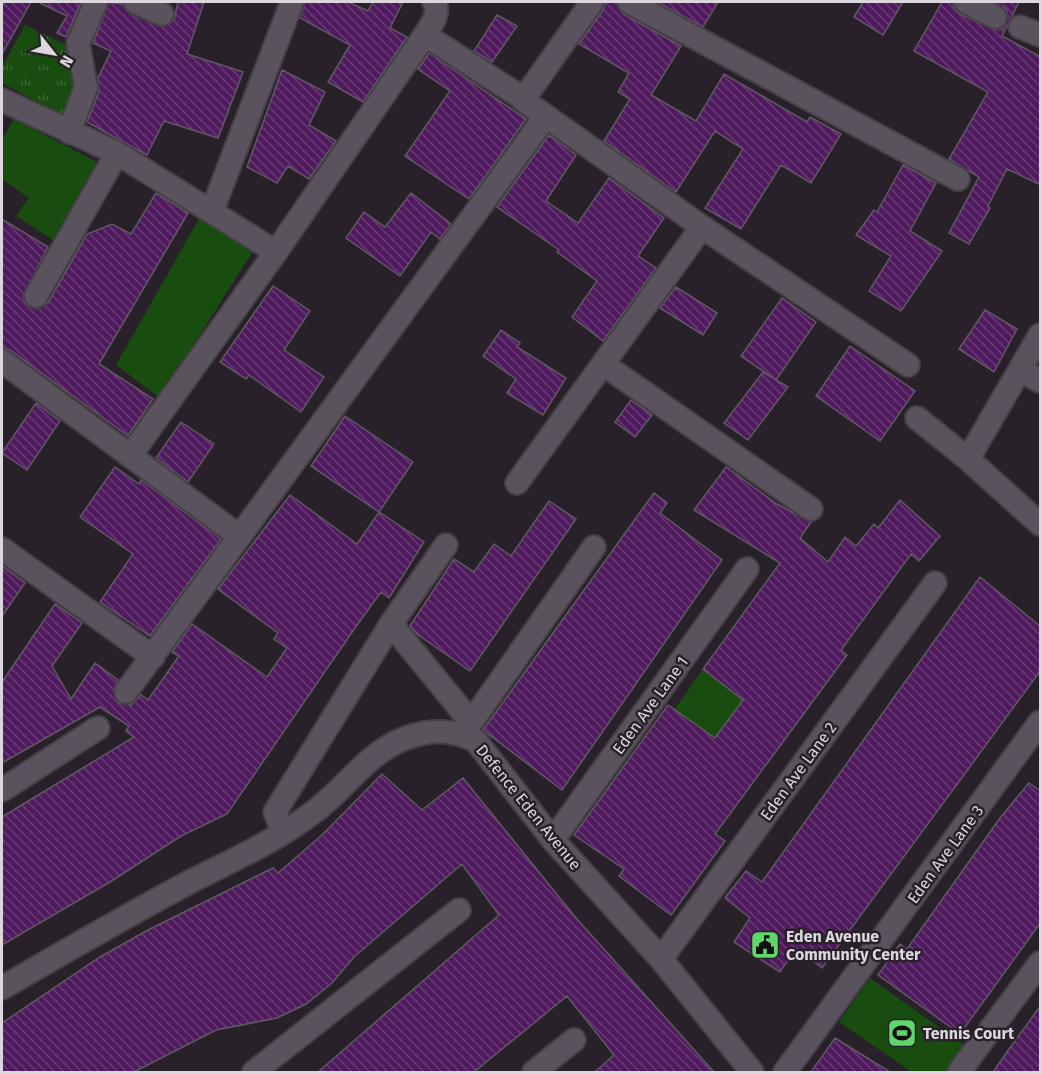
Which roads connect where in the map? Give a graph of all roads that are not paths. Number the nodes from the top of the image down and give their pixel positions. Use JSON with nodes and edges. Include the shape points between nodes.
{"nodes":[{"id":1,"x":96,"y":2,"type":"edge"},
{"id":2,"x":135,"y":2,"type":"edge"},
{"id":3,"x":292,"y":2,"type":"edge"},
{"id":4,"x":434,"y":2,"type":"edge"},
{"id":5,"x":592,"y":2,"type":"edge"},
{"id":6,"x":629,"y":2,"type":"edge"},
{"id":7,"x":966,"y":2,"type":"edge"},
{"id":8,"x":162,"y":14,"type":"dead end"},
{"id":9,"x":995,"y":17,"type":"dead end"},
{"id":10,"x":425,"y":35,"type":"junction"},
{"id":11,"x":523,"y":99,"type":"junction"},
{"id":12,"x":2,"y":100,"type":"edge"},
{"id":13,"x":546,"y":116,"type":"junction"},
{"id":14,"x":69,"y":132,"type":"junction"},
{"id":15,"x":117,"y":153,"type":"junction"},
{"id":16,"x":958,"y":179,"type":"dead end"},
{"id":17,"x":212,"y":211,"type":"junction"},
{"id":18,"x":702,"y":226,"type":"junction"},
{"id":19,"x":276,"y":252,"type":"junction"},
{"id":20,"x":36,"y":296,"type":"dead end"},
{"id":21,"x":1041,"y":335,"type":"edge"},
{"id":22,"x":2,"y":361,"type":"edge"},
{"id":23,"x":603,"y":364,"type":"junction"},
{"id":24,"x":908,"y":365,"type":"dead end"},
{"id":25,"x":1031,"y":376,"type":"edge"},
{"id":26,"x":917,"y":418,"type":"dead end"},
{"id":27,"x":130,"y":456,"type":"junction"},
{"id":28,"x":968,"y":459,"type":"junction"},
{"id":29,"x":517,"y":483,"type":"dead end"},
{"id":30,"x":811,"y":509,"type":"dead end"},
{"id":31,"x":1041,"y":524,"type":"edge"},
{"id":32,"x":239,"y":536,"type":"junction"},
{"id":33,"x":446,"y":545,"type":"dead end"},
{"id":34,"x":594,"y":547,"type":"dead end"},
{"id":35,"x":2,"y":549,"type":"edge"},
{"id":36,"x":747,"y":569,"type":"dead end"},
{"id":37,"x":935,"y":583,"type":"dead end"},
{"id":38,"x":391,"y":624,"type":"junction"},
{"id":39,"x":153,"y":657,"type":"junction"},
{"id":40,"x":126,"y":692,"type":"dead end"},
{"id":41,"x":1041,"y":722,"type":"edge"},
{"id":42,"x":98,"y":728,"type":"dead end"},
{"id":43,"x":467,"y":728,"type":"junction"},
{"id":44,"x":2,"y":790,"type":"edge"},
{"id":45,"x":284,"y":832,"type":"junction"},
{"id":46,"x":553,"y":840,"type":"junction"},
{"id":47,"x":459,"y":910,"type":"dead end"},
{"id":48,"x":661,"y":959,"type":"junction"},
{"id":49,"x":1041,"y":963,"type":"edge"},
{"id":50,"x":2,"y":988,"type":"edge"},
{"id":51,"x":574,"y":1040,"type":"dead end"},
{"id":52,"x":254,"y":1072,"type":"edge"},
{"id":53,"x":534,"y":1072,"type":"edge"},
{"id":54,"x":752,"y":1072,"type":"edge"},
{"id":55,"x":785,"y":1072,"type":"edge"},
{"id":56,"x":959,"y":1072,"type":"edge"}],
"edges":[{"from":1,"to":14,"type":"street","via":[[78,43],[86,87]]},
{"from":2,"to":8,"type":"street"},
{"from":3,"to":17,"type":"street"},
{"from":4,"to":10,"type":"street","via":[[436,16]]},
{"from":5,"to":11,"type":"street"},
{"from":6,"to":16,"type":"street"},
{"from":7,"to":9,"type":"street"},
{"from":10,"to":11,"type":"street"},
{"from":10,"to":19,"type":"street"},
{"from":11,"to":13,"type":"street"},
{"from":12,"to":14,"type":"street"},
{"from":13,"to":18,"type":"street"},
{"from":13,"to":32,"type":"street"},
{"from":14,"to":15,"type":"street"},
{"from":15,"to":17,"type":"street"},
{"from":15,"to":20,"type":"street"},
{"from":17,"to":19,"type":"street"},
{"from":18,"to":23,"type":"street"},
{"from":18,"to":24,"type":"street"},
{"from":19,"to":27,"type":"street"},
{"from":21,"to":25,"type":"street"},
{"from":22,"to":27,"type":"street"},
{"from":23,"to":29,"type":"street"},
{"from":23,"to":30,"type":"street"},
{"from":25,"to":28,"type":"street"},
{"from":26,"to":28,"type":"street"},
{"from":27,"to":32,"type":"street"},
{"from":28,"to":31,"type":"street"},
{"from":32,"to":39,"type":"street"},
{"from":33,"to":38,"type":"street"},
{"from":34,"to":43,"type":"street"},
{"from":35,"to":39,"type":"street"},
{"from":36,"to":46,"type":"street","name":"Eden Ave Lane 1"},
{"from":37,"to":48,"type":"street","name":"Eden Ave Lane 2"},
{"from":38,"to":43,"type":"street"},
{"from":38,"to":45,"type":"street","via":[[275,812]]},
{"from":39,"to":40,"type":"street"},
{"from":41,"to":55,"type":"street","name":"Eden Ave Lane 3"},
{"from":42,"to":44,"type":"street"},
{"from":43,"to":45,"type":"street","name":"Defence Eden Avenue","via":[[407,737],[392,744],[361,766],[312,814]]},
{"from":43,"to":46,"type":"street","name":"Defence Eden Avenue"},
{"from":45,"to":50,"type":"street","name":"Defence Eden Avenue"},
{"from":46,"to":48,"type":"street","name":"Defence Eden Avenue"},
{"from":47,"to":52,"type":"street"},
{"from":48,"to":54,"type":"street","name":"Defence Eden Avenue"},
{"from":49,"to":56,"type":"street"},
{"from":51,"to":53,"type":"street"}]}
